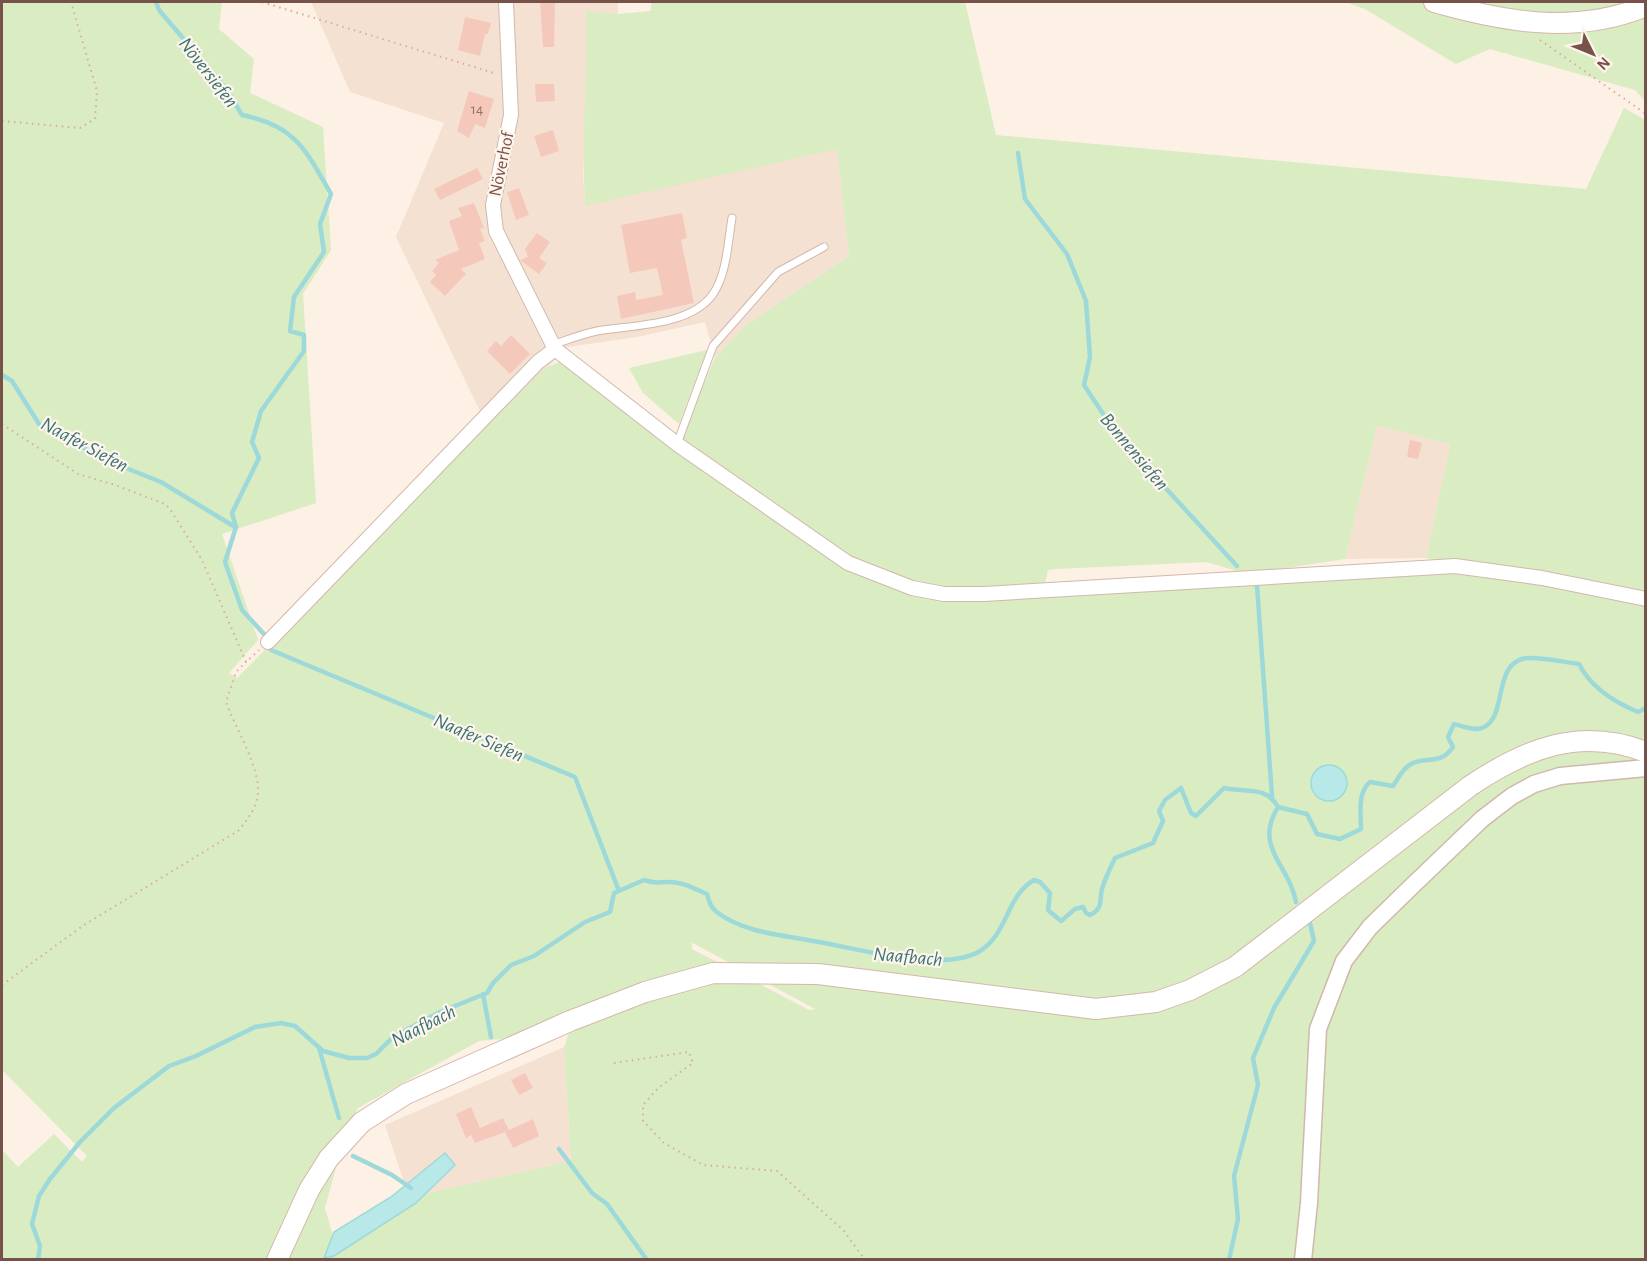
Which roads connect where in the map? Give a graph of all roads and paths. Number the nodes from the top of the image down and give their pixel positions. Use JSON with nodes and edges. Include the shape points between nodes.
{"nodes":[{"id":1,"x":71,"y":2,"type":"edge"},
{"id":2,"x":262,"y":2,"type":"edge"},
{"id":3,"x":506,"y":2,"type":"edge"},
{"id":4,"x":1434,"y":2,"type":"edge"},
{"id":5,"x":1646,"y":6,"type":"edge"},
{"id":6,"x":1527,"y":23,"type":"junction"},
{"id":7,"x":510,"y":76,"type":"junction"},
{"id":8,"x":1646,"y":114,"type":"edge"},
{"id":9,"x":2,"y":121,"type":"edge"},
{"id":10,"x":732,"y":218,"type":"dead end"},
{"id":11,"x":824,"y":248,"type":"dead end"},
{"id":12,"x":554,"y":347,"type":"junction"},
{"id":13,"x":2,"y":424,"type":"edge"},
{"id":14,"x":677,"y":444,"type":"junction"},
{"id":15,"x":1646,"y":599,"type":"edge"},
{"id":16,"x":268,"y":642,"type":"joint"},
{"id":17,"x":246,"y":662,"type":"junction"},
{"id":18,"x":1646,"y":752,"type":"edge"},
{"id":19,"x":1646,"y":768,"type":"edge"},
{"id":20,"x":2,"y":985,"type":"edge"},
{"id":21,"x":614,"y":1063,"type":"dead end"},
{"id":22,"x":277,"y":1260,"type":"edge"},
{"id":23,"x":865,"y":1260,"type":"edge"},
{"id":24,"x":1303,"y":1260,"type":"edge"}],
"edges":[{"from":1,"to":9,"type":"path","via":[[97,91],[96,119],[80,128]]},
{"from":2,"to":7,"type":"path","via":[[492,74]]},
{"from":3,"to":7,"type":"street","name":"Növerhof"},
{"from":4,"to":6,"type":"main road"},
{"from":5,"to":6,"type":"main road","via":[[1572,24]]},
{"from":6,"to":8,"type":"path","via":[[1541,41]]},
{"from":7,"to":12,"type":"street","name":"Növerhof","via":[[512,116],[493,205],[496,231]]},
{"from":10,"to":12,"type":"lane","via":[[714,293],[700,308],[661,322],[594,332]]},
{"from":11,"to":14,"type":"lane","via":[[778,272],[713,346]]},
{"from":12,"to":14,"type":"street"},
{"from":12,"to":16,"type":"street"},
{"from":13,"to":17,"type":"path","via":[[73,472],[170,508],[202,560]]},
{"from":14,"to":15,"type":"street","via":[[848,563],[912,588],[944,594],[1455,566]]},
{"from":16,"to":17,"type":"path"},
{"from":17,"to":20,"type":"path","via":[[236,672],[226,702],[257,775],[258,798],[251,815],[238,831],[84,925]]},
{"from":18,"to":22,"type":"main road","via":[[1599,742],[1569,744],[1541,747],[1505,762],[1235,966],[1190,990],[1156,1002],[1085,1008],[818,974],[713,973],[645,992],[406,1094],[362,1122],[329,1158]]},
{"from":19,"to":24,"type":"street","via":[[1560,776],[1512,796],[1482,819],[1370,927],[1344,961],[1317,1029]]},
{"from":21,"to":23,"type":"path","via":[[689,1052],[693,1063],[658,1088],[643,1105],[643,1121],[664,1143],[704,1165],[777,1171],[843,1230]]}]}
